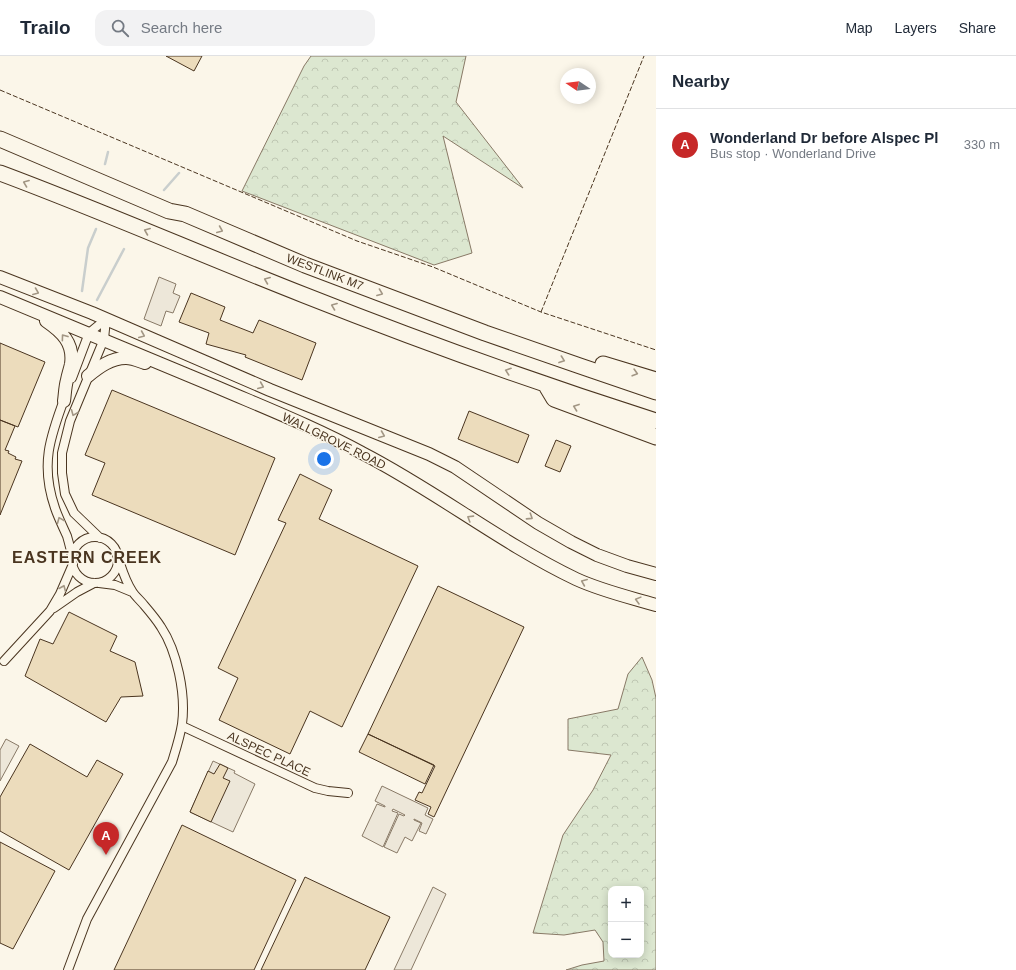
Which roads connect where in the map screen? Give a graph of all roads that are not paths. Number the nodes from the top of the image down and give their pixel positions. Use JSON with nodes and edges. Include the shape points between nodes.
{"nodes":[{"id":1,"x":0,"y":128,"type":"edge"},
{"id":2,"x":0,"y":139,"type":"edge"},
{"id":3,"x":0,"y":173,"type":"edge"},
{"id":4,"x":184,"y":214,"type":"junction"},
{"id":5,"x":0,"y":277,"type":"edge"},
{"id":6,"x":0,"y":297,"type":"edge"},
{"id":7,"x":29,"y":309,"type":"junction"},
{"id":8,"x":106,"y":319,"type":"junction"},
{"id":9,"x":89,"y":333,"type":"junction"},
{"id":10,"x":104,"y":339,"type":"junction"},
{"id":11,"x":88,"y":376,"type":"junction"},
{"id":12,"x":211,"y":384,"type":"junction"},
{"id":13,"x":655,"y":385,"type":"edge"},
{"id":14,"x":64,"y":402,"type":"junction"},
{"id":15,"x":656,"y":421,"type":"edge"},
{"id":16,"x":639,"y":423,"type":"junction"},
{"id":17,"x":656,"y":437,"type":"edge"},
{"id":18,"x":100,"y":538,"type":"junction"},
{"id":19,"x":116,"y":552,"type":"junction"},
{"id":20,"x":72,"y":560,"type":"junction"},
{"id":21,"x":656,"y":574,"type":"edge"},
{"id":22,"x":96,"y":583,"type":"junction"},
{"id":23,"x":132,"y":592,"type":"junction"},
{"id":24,"x":656,"y":605,"type":"edge"},
{"id":25,"x":50,"y":611,"type":"junction"},
{"id":26,"x":4,"y":661,"type":"dead end"},
{"id":27,"x":182,"y":726,"type":"junction"},
{"id":28,"x":348,"y":793,"type":"dead end"},
{"id":29,"x":68,"y":970,"type":"edge"}],
"edges":[{"from":1,"to":4,"type":"highway","via":[[172,203]]},
{"from":2,"to":4,"type":"highway","name":"WESTLINK M7","via":[[169,211]]},
{"from":16,"to":3,"type":"highway","one_way":true,"via":[[600,410],[545,384],[310,298]]},
{"from":4,"to":13,"type":"highway","name":"WESTLINK M7","one_way":true,"via":[[305,265],[485,333],[580,366],[613,372]]},
{"from":5,"to":8,"type":"main road","name":"WALLGROVE ROAD","one_way":true},
{"from":6,"to":7,"type":"main road","name":"WALLGROVE ROAD"},
{"from":7,"to":9,"type":"main road","name":"WALLGROVE ROAD"},
{"from":14,"to":7,"type":"main road","one_way":true,"via":[[71,364],[70,346],[58,329]]},
{"from":8,"to":9,"type":"street"},
{"from":8,"to":10,"type":"street"},
{"from":8,"to":21,"type":"main road","name":"WALLGROVE ROAD","one_way":true,"via":[[270,390],[429,454],[455,467],[571,542],[597,555]]},
{"from":9,"to":10,"type":"main road","name":"WALLGROVE ROAD"},
{"from":9,"to":14,"type":"street"},
{"from":10,"to":11,"type":"street"},
{"from":10,"to":12,"type":"main road","name":"WALLGROVE ROAD"},
{"from":11,"to":12,"type":"main road","via":[[112,361],[126,358]]},
{"from":11,"to":18,"type":"street","one_way":true,"via":[[65,437],[62,473],[65,494],[74,513]]},
{"from":24,"to":12,"type":"main road","name":"WALLGROVE ROAD","one_way":true,"via":[[599,589],[532,557],[364,454],[318,430]]},
{"from":20,"to":14,"type":"street","one_way":true,"via":[[48,479],[48,455]]},
{"from":15,"to":16,"type":"highway"},
{"from":16,"to":17,"type":"highway"},
{"from":18,"to":19,"type":"street","via":[[112,545]]},
{"from":18,"to":20,"type":"street","via":[[85,540],[79,544]]},
{"from":19,"to":22,"type":"street","via":[[118,558],[115,572],[104,581]]},
{"from":19,"to":23,"type":"street"},
{"from":20,"to":22,"type":"street","via":[[80,577]]},
{"from":25,"to":20,"type":"street","one_way":true,"via":[[60,594]]},
{"from":22,"to":23,"type":"street","via":[[115,585]]},
{"from":22,"to":25,"type":"street","via":[[77,592]]},
{"from":23,"to":27,"type":"street","via":[[162,628],[174,654],[183,699]]},
{"from":25,"to":26,"type":"street"},
{"from":27,"to":28,"type":"street","name":"ALSPEC PLACE","via":[[315,788]]},
{"from":27,"to":29,"type":"street","via":[[172,762],[88,919]]}]}
